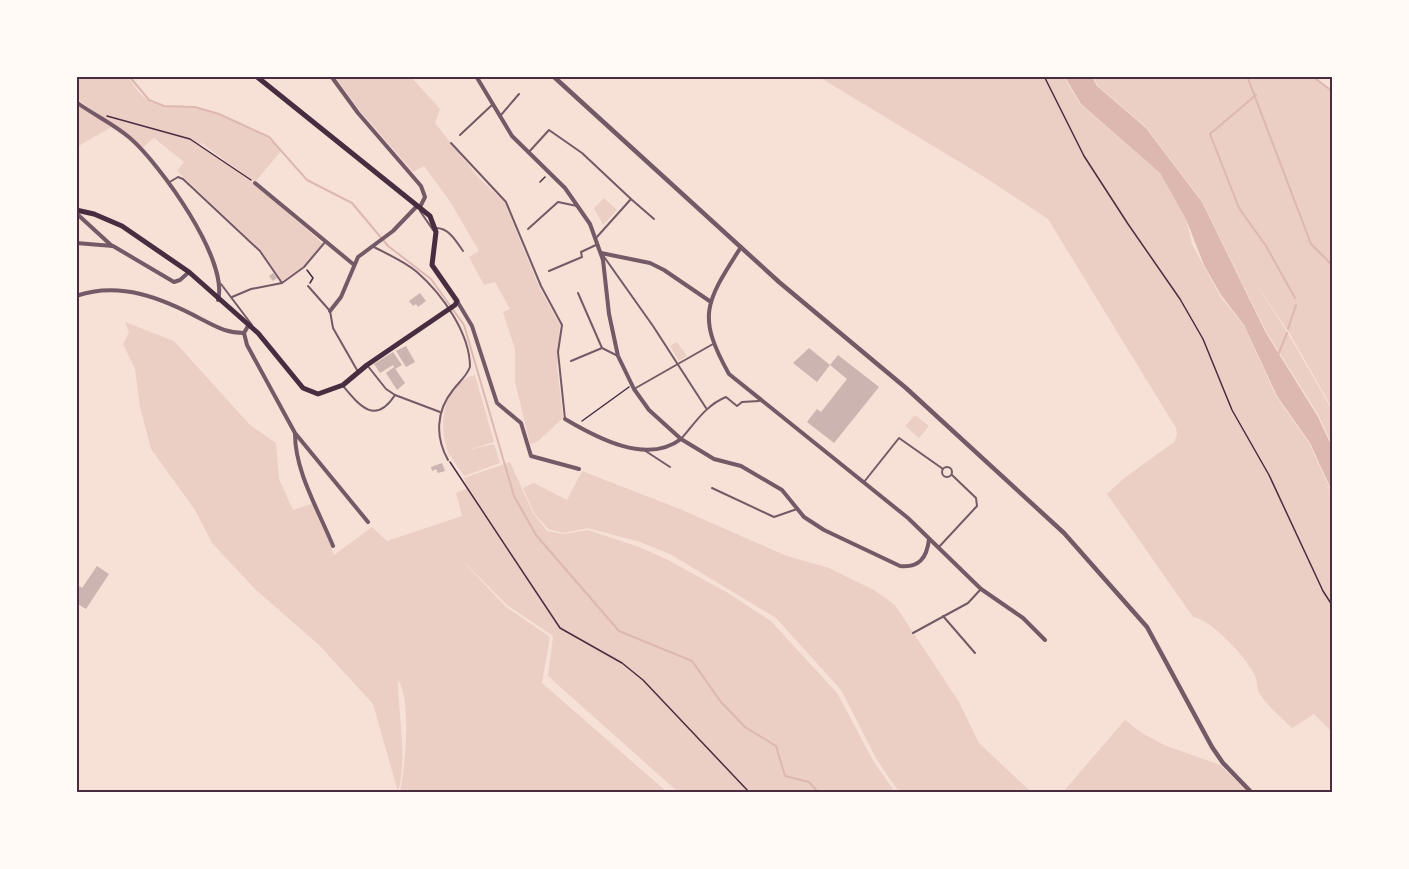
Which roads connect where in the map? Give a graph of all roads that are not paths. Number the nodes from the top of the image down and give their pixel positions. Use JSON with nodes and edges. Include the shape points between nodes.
{"nodes":[{"id":1,"x":256,"y":76,"type":"edge"},
{"id":2,"x":331,"y":76,"type":"edge"},
{"id":3,"x":476,"y":76,"type":"edge"},
{"id":4,"x":554,"y":76,"type":"edge"},
{"id":5,"x":519,"y":94,"type":"dead end"},
{"id":6,"x":76,"y":102,"type":"edge"},
{"id":7,"x":493,"y":104,"type":"junction"},
{"id":8,"x":499,"y":116,"type":"junction"},
{"id":9,"x":460,"y":135,"type":"dead end"},
{"id":10,"x":451,"y":143,"type":"dead end"},
{"id":11,"x":528,"y":154,"type":"junction"},
{"id":12,"x":168,"y":183,"type":"junction"},
{"id":13,"x":255,"y":183,"type":"road end"},
{"id":14,"x":631,"y":199,"type":"junction"},
{"id":15,"x":580,"y":206,"type":"junction"},
{"id":16,"x":419,"y":207,"type":"junction"},
{"id":17,"x":77,"y":213,"type":"edge"},
{"id":18,"x":654,"y":219,"type":"dead end"},
{"id":19,"x":528,"y":229,"type":"dead end"},
{"id":20,"x":436,"y":230,"type":"junction"},
{"id":21,"x":596,"y":238,"type":"junction"},
{"id":22,"x":326,"y":241,"type":"junction"},
{"id":23,"x":76,"y":243,"type":"edge"},
{"id":24,"x":598,"y":244,"type":"junction"},
{"id":25,"x":113,"y":246,"type":"junction"},
{"id":26,"x":372,"y":246,"type":"junction"},
{"id":27,"x":741,"y":247,"type":"junction"},
{"id":28,"x":463,"y":251,"type":"dead end"},
{"id":29,"x":601,"y":253,"type":"junction"},
{"id":30,"x":353,"y":264,"type":"junction"},
{"id":31,"x":189,"y":272,"type":"junction"},
{"id":32,"x":549,"y":272,"type":"dead end"},
{"id":33,"x":282,"y":283,"type":"junction"},
{"id":34,"x":221,"y":284,"type":"junction"},
{"id":35,"x":308,"y":286,"type":"road end"},
{"id":36,"x":578,"y":293,"type":"dead end"},
{"id":37,"x":76,"y":296,"type":"edge"},
{"id":38,"x":232,"y":297,"type":"junction"},
{"id":39,"x":218,"y":300,"type":"junction"},
{"id":40,"x":711,"y":302,"type":"junction"},
{"id":41,"x":456,"y":303,"type":"junction"},
{"id":42,"x":449,"y":309,"type":"junction"},
{"id":43,"x":330,"y":311,"type":"junction"},
{"id":44,"x":248,"y":326,"type":"junction"},
{"id":45,"x":244,"y":333,"type":"junction"},
{"id":46,"x":258,"y":333,"type":"junction"},
{"id":47,"x":713,"y":344,"type":"junction"},
{"id":48,"x":602,"y":348,"type":"junction"},
{"id":49,"x":618,"y":356,"type":"junction"},
{"id":50,"x":571,"y":361,"type":"dead end"},
{"id":51,"x":367,"y":365,"type":"junction"},
{"id":52,"x":679,"y":365,"type":"junction"},
{"id":53,"x":359,"y":373,"type":"junction"},
{"id":54,"x":342,"y":385,"type":"junction"},
{"id":55,"x":634,"y":389,"type":"junction"},
{"id":56,"x":395,"y":395,"type":"junction"},
{"id":57,"x":759,"y":401,"type":"junction"},
{"id":58,"x":706,"y":408,"type":"junction"},
{"id":59,"x":440,"y":412,"type":"junction"},
{"id":60,"x":565,"y":419,"type":"joint"},
{"id":61,"x":295,"y":433,"type":"junction"},
{"id":62,"x":681,"y":439,"type":"junction"},
{"id":63,"x":645,"y":450,"type":"junction"},
{"id":64,"x":448,"y":460,"type":"road end"},
{"id":65,"x":670,"y":466,"type":"dead end"},
{"id":66,"x":943,"y":469,"type":"junction"},
{"id":67,"x":579,"y":470,"type":"dead end"},
{"id":68,"x":952,"y":475,"type":"junction"},
{"id":69,"x":863,"y":483,"type":"junction"},
{"id":70,"x":712,"y":488,"type":"dead end"},
{"id":71,"x":797,"y":509,"type":"junction"},
{"id":72,"x":368,"y":522,"type":"dead end"},
{"id":73,"x":928,"y":539,"type":"junction"},
{"id":74,"x":333,"y":546,"type":"dead end"},
{"id":75,"x":938,"y":548,"type":"junction"},
{"id":76,"x":981,"y":589,"type":"junction"},
{"id":77,"x":943,"y":616,"type":"junction"},
{"id":78,"x":914,"y":633,"type":"dead end"},
{"id":79,"x":1045,"y":640,"type":"dead end"},
{"id":80,"x":975,"y":653,"type":"dead end"},
{"id":81,"x":1251,"y":792,"type":"edge"}],
"edges":[{"from":1,"to":16,"type":"main road"},
{"from":2,"to":16,"type":"street","via":[[421,186],[425,197]]},
{"from":3,"to":7,"type":"street"},
{"from":4,"to":27,"type":"street"},
{"from":5,"to":8,"type":"lane"},
{"from":6,"to":12,"type":"street","via":[[134,141]]},
{"from":7,"to":8,"type":"street"},
{"from":7,"to":9,"type":"lane"},
{"from":8,"to":11,"type":"street"},
{"from":10,"to":60,"type":"lane","via":[[506,202],[562,325],[558,352]]},
{"from":11,"to":14,"type":"lane","via":[[549,130],[582,153]]},
{"from":11,"to":15,"type":"street"},
{"from":12,"to":33,"type":"lane","via":[[178,177],[183,179],[260,251]]},
{"from":12,"to":34,"type":"street","via":[[199,231]]},
{"from":13,"to":22,"type":"street"},
{"from":14,"to":18,"type":"lane"},
{"from":14,"to":21,"type":"lane"},
{"from":15,"to":19,"type":"lane","via":[[558,202]]},
{"from":15,"to":21,"type":"street"},
{"from":16,"to":20,"type":"main road","via":[[432,218]]},
{"from":16,"to":26,"type":"street"},
{"from":17,"to":25,"type":"street"},
{"from":17,"to":31,"type":"main road","via":[[94,214],[122,226]]},
{"from":20,"to":28,"type":"lane","via":[[441,228],[451,234]]},
{"from":20,"to":41,"type":"main road","via":[[432,266]]},
{"from":21,"to":24,"type":"street"},
{"from":22,"to":30,"type":"street"},
{"from":22,"to":33,"type":"lane","via":[[304,267]]},
{"from":23,"to":25,"type":"street"},
{"from":24,"to":29,"type":"street"},
{"from":24,"to":32,"type":"lane","via":[[581,252],[582,257]]},
{"from":25,"to":31,"type":"street","via":[[174,282]]},
{"from":26,"to":30,"type":"street"},
{"from":26,"to":42,"type":"lane","via":[[416,271]]},
{"from":27,"to":40,"type":"street"},
{"from":27,"to":81,"type":"street","via":[[1034,504],[1136,612],[1162,651],[1222,763]]},
{"from":29,"to":40,"type":"street","via":[[650,263]]},
{"from":29,"to":49,"type":"street"},
{"from":29,"to":52,"type":"lane"},
{"from":30,"to":43,"type":"street","via":[[346,288]]},
{"from":31,"to":39,"type":"main road"},
{"from":33,"to":38,"type":"lane"},
{"from":34,"to":38,"type":"lane"},
{"from":34,"to":39,"type":"street"},
{"from":35,"to":43,"type":"lane"},
{"from":36,"to":48,"type":"lane"},
{"from":37,"to":45,"type":"street","via":[[113,289],[141,293],[223,331]]},
{"from":38,"to":46,"type":"lane"},
{"from":39,"to":44,"type":"main road"},
{"from":40,"to":47,"type":"street","via":[[708,327]]},
{"from":41,"to":42,"type":"main road"},
{"from":41,"to":67,"type":"street","via":[[472,327],[497,404],[520,423],[531,456]]},
{"from":42,"to":51,"type":"main road"},
{"from":42,"to":59,"type":"lane","via":[[470,367]]},
{"from":43,"to":53,"type":"lane","via":[[333,328]]},
{"from":44,"to":45,"type":"street"},
{"from":44,"to":46,"type":"main road"},
{"from":45,"to":61,"type":"street","via":[[267,386]]},
{"from":46,"to":54,"type":"main road","via":[[311,392],[330,392]]},
{"from":47,"to":52,"type":"lane"},
{"from":47,"to":57,"type":"street","via":[[729,374]]},
{"from":48,"to":49,"type":"lane"},
{"from":48,"to":50,"type":"lane"},
{"from":49,"to":55,"type":"street"},
{"from":51,"to":53,"type":"main road"},
{"from":51,"to":56,"type":"lane"},
{"from":52,"to":55,"type":"lane"},
{"from":52,"to":58,"type":"lane"},
{"from":53,"to":54,"type":"main road"},
{"from":54,"to":56,"type":"lane","via":[[360,406],[373,411],[382,410]]},
{"from":55,"to":62,"type":"street"},
{"from":56,"to":59,"type":"lane"},
{"from":57,"to":58,"type":"lane","via":[[737,406],[726,397]]},
{"from":57,"to":69,"type":"street"},
{"from":58,"to":62,"type":"lane"},
{"from":59,"to":64,"type":"lane","via":[[440,439]]},
{"from":60,"to":63,"type":"street","via":[[603,439]]},
{"from":61,"to":72,"type":"street"},
{"from":61,"to":74,"type":"street","via":[[302,471]]},
{"from":62,"to":63,"type":"street","via":[[661,450]]},
{"from":62,"to":71,"type":"street","via":[[714,459],[754,472],[782,490]]},
{"from":63,"to":65,"type":"lane"},
{"from":66,"to":68,"type":"lane","via":[[951,468]]},
{"from":66,"to":68,"type":"lane","via":[[944,476]]},
{"from":66,"to":69,"type":"lane","via":[[898,438]]},
{"from":68,"to":75,"type":"lane","via":[[976,498],[977,506]]},
{"from":69,"to":73,"type":"street"},
{"from":70,"to":71,"type":"lane","via":[[774,517]]},
{"from":71,"to":73,"type":"street","via":[[824,530],[900,566],[913,566],[923,559]]},
{"from":73,"to":75,"type":"street"},
{"from":75,"to":76,"type":"street"},
{"from":76,"to":77,"type":"lane","via":[[968,603]]},
{"from":76,"to":79,"type":"street","via":[[1023,618]]},
{"from":77,"to":78,"type":"lane"},
{"from":77,"to":80,"type":"lane"}]}
